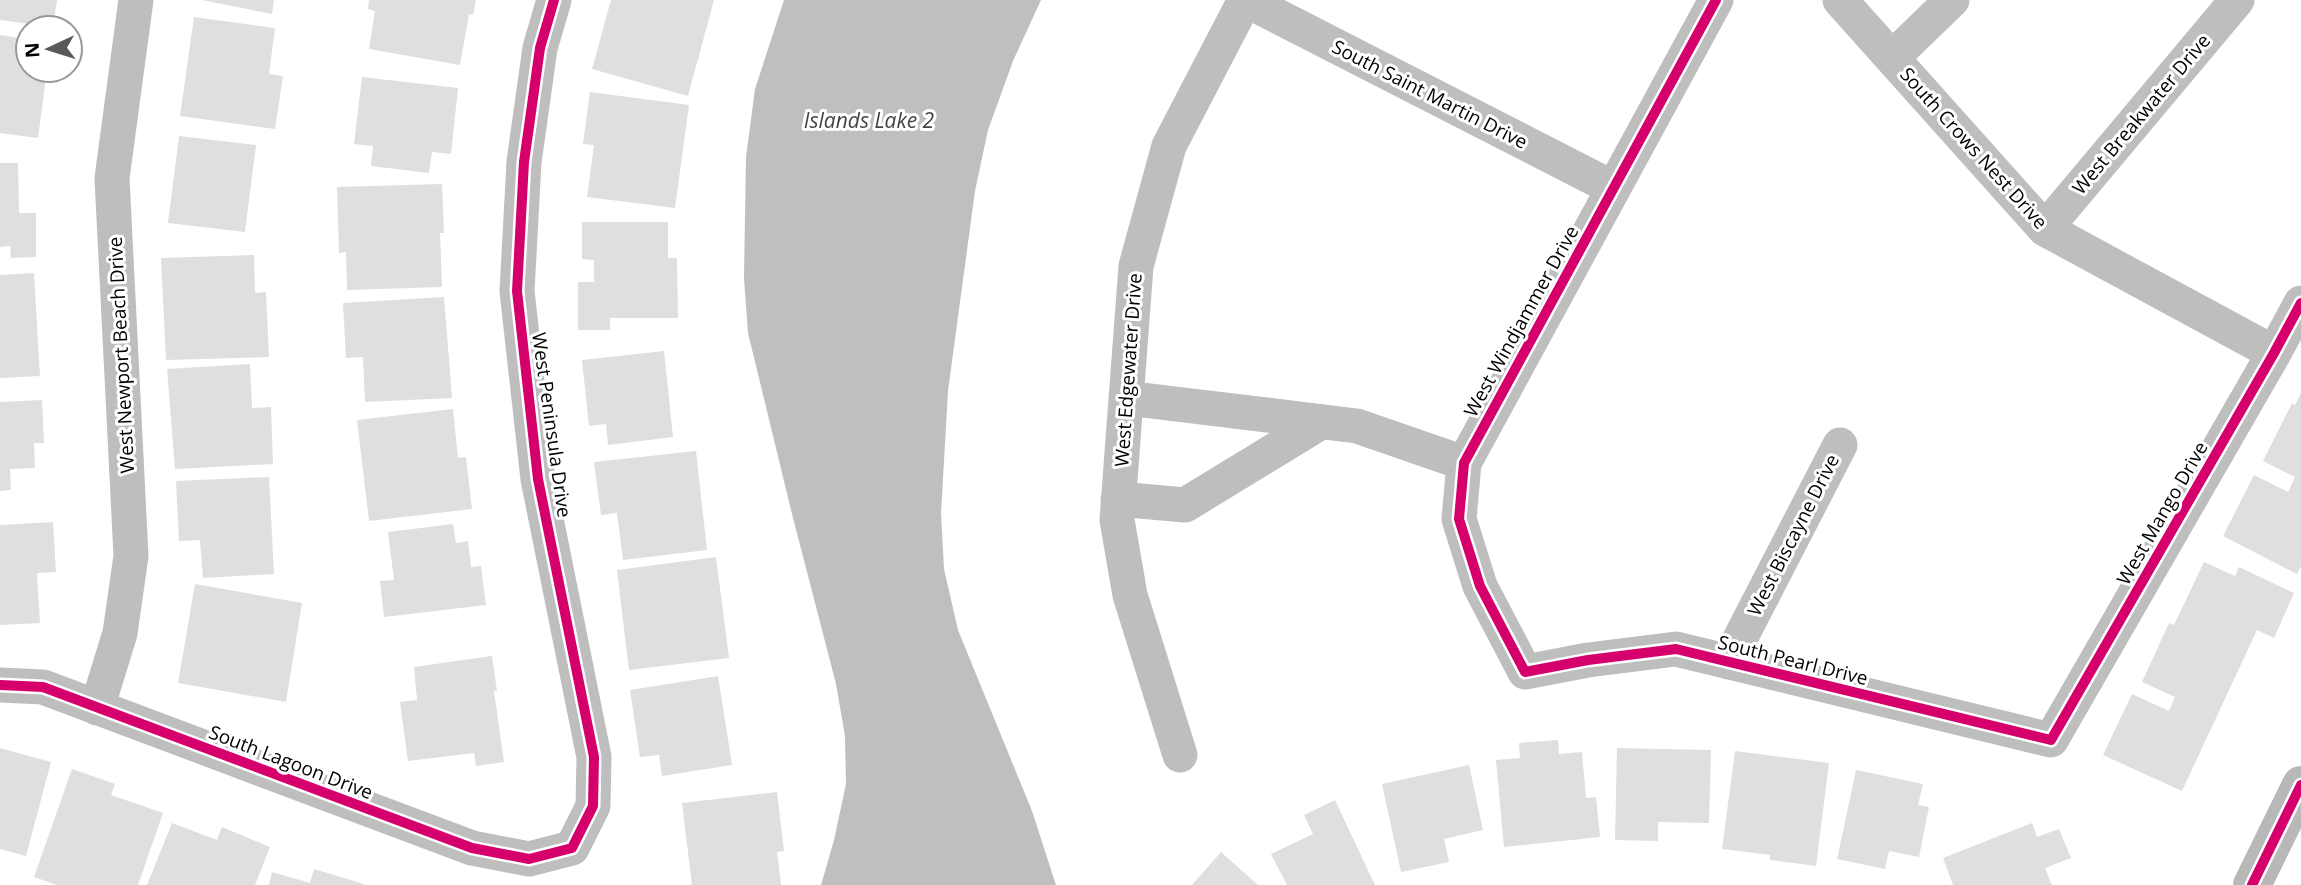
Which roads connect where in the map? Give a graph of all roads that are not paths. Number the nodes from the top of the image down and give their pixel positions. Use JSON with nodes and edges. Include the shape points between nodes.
{"nodes":[{"id":1,"x":136,"y":0,"type":"edge"},
{"id":2,"x":554,"y":0,"type":"edge"},
{"id":3,"x":1245,"y":0,"type":"edge"},
{"id":4,"x":1716,"y":0,"type":"edge"},
{"id":5,"x":1839,"y":0,"type":"edge"},
{"id":6,"x":1952,"y":0,"type":"edge"},
{"id":7,"x":2237,"y":0,"type":"edge"},
{"id":8,"x":1892,"y":58,"type":"junction"},
{"id":9,"x":1614,"y":188,"type":"junction"},
{"id":10,"x":2045,"y":229,"type":"junction"},
{"id":11,"x":2301,"y":303,"type":"edge"},
{"id":12,"x":2274,"y":353,"type":"junction"},
{"id":13,"x":1126,"y":398,"type":"junction"},
{"id":14,"x":1321,"y":422,"type":"junction"},
{"id":15,"x":1840,"y":445,"type":"dead end"},
{"id":16,"x":1464,"y":463,"type":"junction"},
{"id":17,"x":1118,"y":499,"type":"junction"},
{"id":18,"x":1728,"y":662,"type":"junction"},
{"id":19,"x":1525,"y":672,"type":"joint"},
{"id":20,"x":0,"y":684,"type":"edge"},
{"id":21,"x":97,"y":708,"type":"junction"},
{"id":22,"x":2051,"y":740,"type":"joint"},
{"id":23,"x":1180,"y":755,"type":"dead end"},
{"id":24,"x":2301,"y":785,"type":"edge"},
{"id":25,"x":572,"y":848,"type":"joint"},
{"id":26,"x":2252,"y":885,"type":"edge"}],
"edges":[{"from":1,"to":21,"type":"street","name":"West Newport Beach Drive","via":[[112,178],[131,556],[120,633]]},
{"from":2,"to":25,"type":"street","name":"West Peninsula Drive","via":[[540,48],[524,162],[517,291],[538,479],[594,757],[593,806]]},
{"from":3,"to":9,"type":"street","name":"South Saint Martin Drive"},
{"from":3,"to":13,"type":"street","name":"West Edgewater Drive","via":[[1169,146],[1136,266]]},
{"from":4,"to":9,"type":"street","name":"West Windjammer Drive"},
{"from":5,"to":8,"type":"street","name":"South Crows Nest Drive"},
{"from":6,"to":8,"type":"street"},
{"from":7,"to":10,"type":"street","name":"West Breakwater Drive"},
{"from":8,"to":10,"type":"street","name":"South Crows Nest Drive"},
{"from":9,"to":16,"type":"street","name":"West Windjammer Drive"},
{"from":10,"to":12,"type":"street","name":"South Crows Nest Drive"},
{"from":11,"to":12,"type":"street","name":"West Mango Drive"},
{"from":12,"to":22,"type":"street","name":"West Mango Drive"},
{"from":13,"to":14,"type":"street"},
{"from":13,"to":17,"type":"street","name":"West Edgewater Drive"},
{"from":14,"to":16,"type":"street","via":[[1357,426]]},
{"from":14,"to":17,"type":"street","via":[[1185,505]]},
{"from":15,"to":18,"type":"street","name":"West Biscayne Drive"},
{"from":16,"to":19,"type":"street","name":"West Windjammer Drive","via":[[1459,519],[1480,586]]},
{"from":17,"to":23,"type":"street","name":"West Edgewater Drive","via":[[1117,520],[1130,595]]},
{"from":18,"to":19,"type":"street","name":"South Pearl Drive","via":[[1676,649]]},
{"from":18,"to":22,"type":"street","name":"South Pearl Drive"},
{"from":20,"to":21,"type":"street","name":"South Lagoon Drive","via":[[44,687]]},
{"from":21,"to":25,"type":"street","name":"South Lagoon Drive","via":[[472,848],[529,859]]},
{"from":24,"to":26,"type":"main road"}]}
